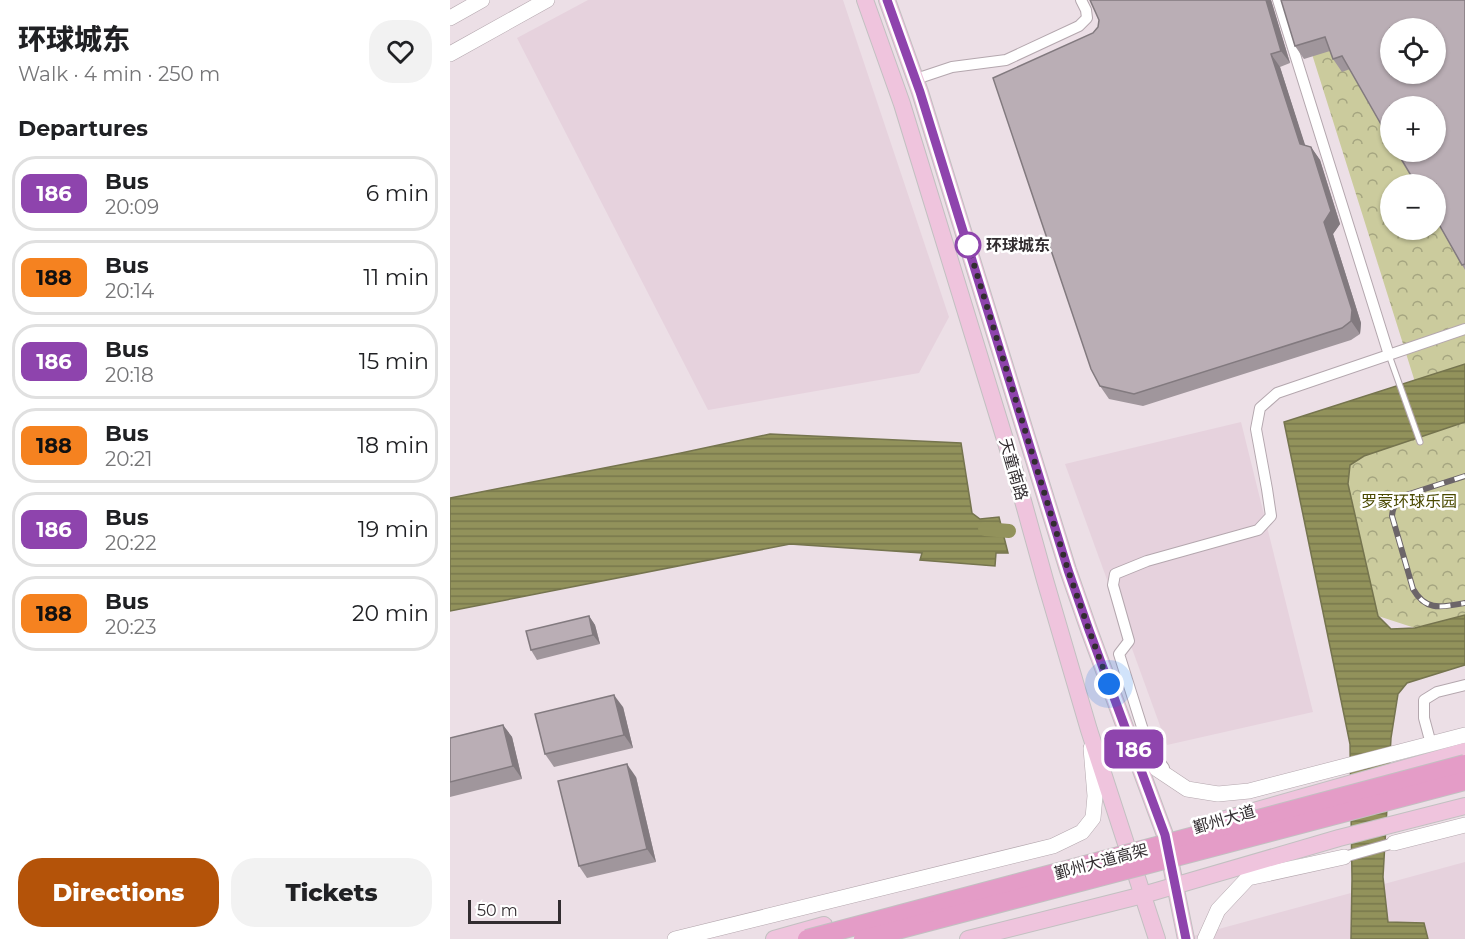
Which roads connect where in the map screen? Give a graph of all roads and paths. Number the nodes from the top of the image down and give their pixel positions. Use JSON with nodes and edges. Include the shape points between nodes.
{"nodes":[{"id":1,"x":482,"y":0,"type":"edge"},
{"id":2,"x":546,"y":0,"type":"edge"},
{"id":3,"x":865,"y":0,"type":"edge"},
{"id":4,"x":887,"y":0,"type":"edge"},
{"id":5,"x":1081,"y":0,"type":"edge"},
{"id":6,"x":1278,"y":0,"type":"edge"},
{"id":7,"x":450,"y":18,"type":"edge"},
{"id":8,"x":450,"y":54,"type":"edge"},
{"id":9,"x":916,"y":79,"type":"junction"},
{"id":10,"x":1465,"y":329,"type":"edge"},
{"id":11,"x":1389,"y":355,"type":"junction"},
{"id":12,"x":1420,"y":442,"type":"dead end"},
{"id":13,"x":1465,"y":685,"type":"edge"},
{"id":14,"x":1123,"y":720,"type":"junction"},
{"id":15,"x":1089,"y":730,"type":"junction"},
{"id":16,"x":1465,"y":735,"type":"edge"},
{"id":17,"x":1431,"y":744,"type":"junction"},
{"id":18,"x":1465,"y":751,"type":"edge"},
{"id":19,"x":1399,"y":761,"type":"junction"},
{"id":20,"x":1465,"y":764,"type":"edge"},
{"id":21,"x":1171,"y":778,"type":"junction"},
{"id":22,"x":1465,"y":780,"type":"edge"},
{"id":23,"x":1465,"y":806,"type":"edge"},
{"id":24,"x":1465,"y":825,"type":"edge"},
{"id":25,"x":1165,"y":835,"type":"junction"},
{"id":26,"x":1394,"y":843,"type":"joint"},
{"id":27,"x":1127,"y":845,"type":"junction"},
{"id":28,"x":1344,"y":856,"type":"joint"},
{"id":29,"x":1176,"y":885,"type":"junction"},
{"id":30,"x":1143,"y":895,"type":"junction"},
{"id":31,"x":675,"y":939,"type":"edge"},
{"id":32,"x":774,"y":939,"type":"edge"},
{"id":33,"x":807,"y":939,"type":"edge"},
{"id":34,"x":863,"y":939,"type":"edge"},
{"id":35,"x":968,"y":939,"type":"edge"},
{"id":36,"x":1157,"y":939,"type":"edge"},
{"id":37,"x":1186,"y":939,"type":"edge"},
{"id":38,"x":1205,"y":939,"type":"edge"}],
"edges":[{"from":1,"to":7,"type":"street"},
{"from":2,"to":8,"type":"street"},
{"from":3,"to":15,"type":"main road","name":"天童南路","via":[[902,104],[1015,472]]},
{"from":4,"to":9,"type":"main road"},
{"from":5,"to":9,"type":"street","via":[[1087,18],[1079,26],[1006,60],[952,67]]},
{"from":6,"to":11,"type":"street"},
{"from":9,"to":14,"type":"main road","via":[[1068,570]]},
{"from":10,"to":11,"type":"street"},
{"from":11,"to":12,"type":"lane"},
{"from":11,"to":21,"type":"street","via":[[1277,393],[1260,408],[1256,429],[1270,516],[1258,530],[1147,561],[1115,574],[1113,585],[1130,640],[1119,654],[1148,746]]},
{"from":13,"to":17,"type":"street","via":[[1437,692],[1424,700]]},
{"from":14,"to":21,"type":"street","via":[[1132,745]]},
{"from":14,"to":25,"type":"main road"},
{"from":15,"to":27,"type":"main road","name":"天童南路"},
{"from":15,"to":31,"type":"street","via":[[1095,796],[1093,818],[1082,832],[1053,846]]},
{"from":16,"to":17,"type":"street"},
{"from":17,"to":19,"type":"street"},
{"from":18,"to":19,"type":"main road","name":"鄞州大道"},
{"from":19,"to":21,"type":"street","via":[[1341,768],[1250,791],[1218,794],[1186,789]]},
{"from":19,"to":25,"type":"main road","name":"鄞州大道","via":[[1332,789]]},
{"from":20,"to":33,"type":"highway","name":"鄞州大道高架","bridge":true},
{"from":22,"to":34,"type":"highway","name":"鄞州大道高架","bridge":true},
{"from":23,"to":29,"type":"main road"},
{"from":24,"to":26,"type":"street"},
{"from":25,"to":27,"type":"main road","name":"鄞州大道"},
{"from":25,"to":29,"type":"main road"},
{"from":26,"to":28,"type":"street"},
{"from":27,"to":30,"type":"main road","name":"天童南路"},
{"from":27,"to":32,"type":"main road","name":"鄞州大道"},
{"from":28,"to":38,"type":"street","via":[[1248,878],[1218,910]]},
{"from":29,"to":30,"type":"main road"},
{"from":29,"to":37,"type":"main road"},
{"from":30,"to":35,"type":"main road"},
{"from":30,"to":36,"type":"main road","name":"天童南路"}]}
